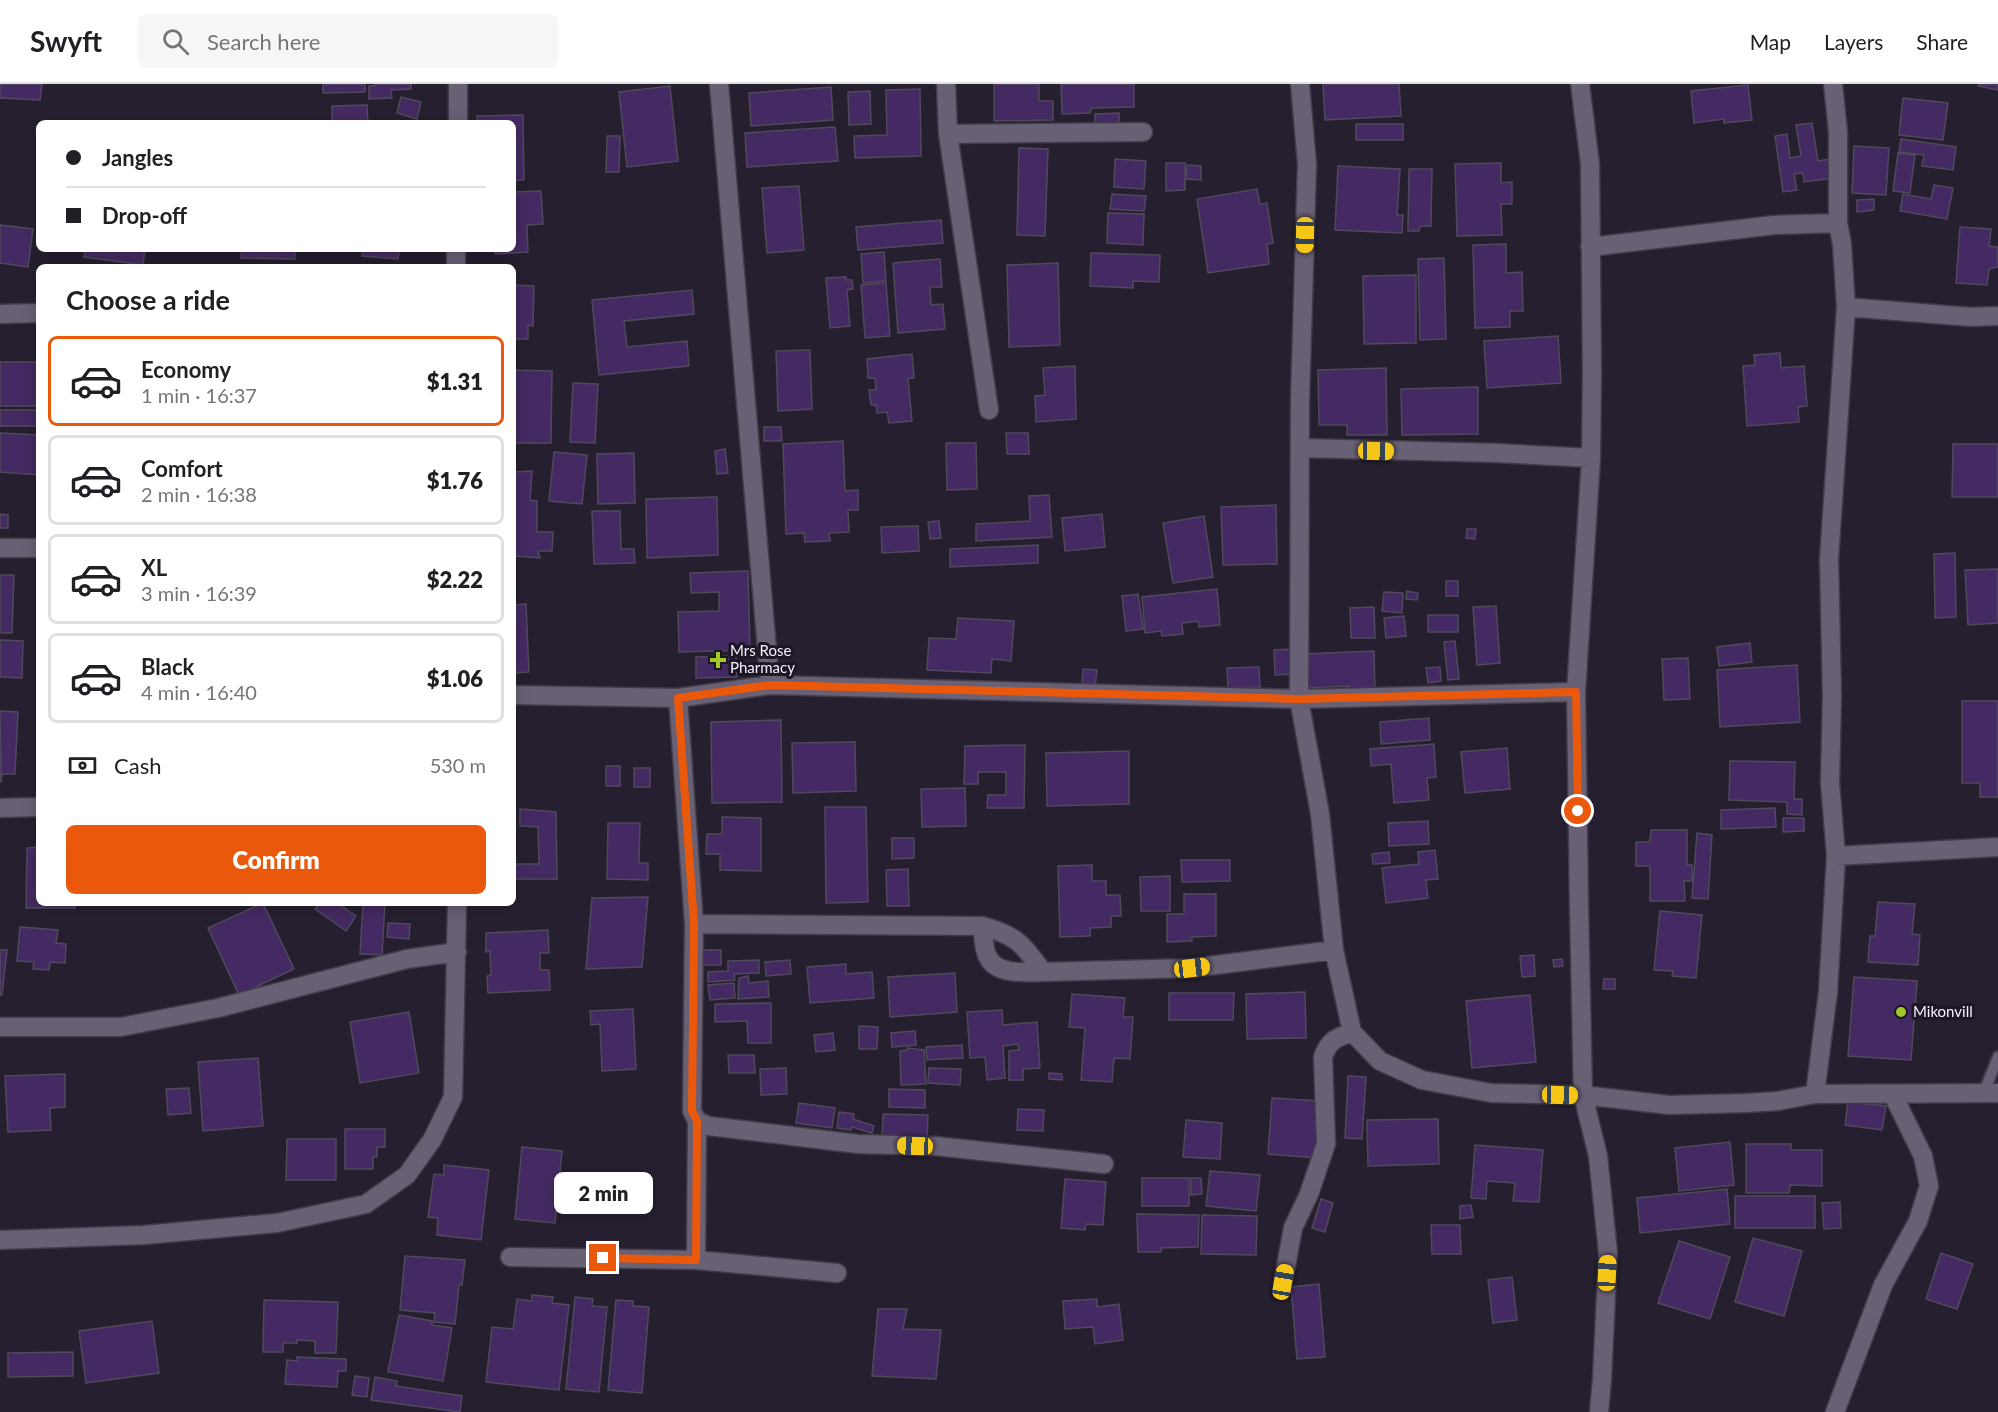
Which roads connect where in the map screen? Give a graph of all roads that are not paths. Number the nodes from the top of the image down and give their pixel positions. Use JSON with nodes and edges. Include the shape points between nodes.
{"nodes":[{"id":1,"x":458,"y":84,"type":"edge"},
{"id":2,"x":719,"y":84,"type":"edge"},
{"id":3,"x":946,"y":84,"type":"edge"},
{"id":4,"x":1300,"y":84,"type":"edge"},
{"id":5,"x":1580,"y":84,"type":"edge"},
{"id":6,"x":1833,"y":84,"type":"edge"},
{"id":7,"x":458,"y":120,"type":"edge"},
{"id":8,"x":1143,"y":132,"type":"dead end"},
{"id":9,"x":948,"y":134,"type":"junction"},
{"id":10,"x":1838,"y":223,"type":"junction"},
{"id":11,"x":1590,"y":247,"type":"junction"},
{"id":12,"x":1846,"y":308,"type":"junction"},
{"id":13,"x":36,"y":313,"type":"edge"},
{"id":14,"x":0,"y":314,"type":"edge"},
{"id":15,"x":1998,"y":316,"type":"edge"},
{"id":16,"x":989,"y":410,"type":"dead end"},
{"id":17,"x":1301,"y":448,"type":"junction"},
{"id":18,"x":1591,"y":458,"type":"junction"},
{"id":19,"x":0,"y":548,"type":"edge"},
{"id":20,"x":36,"y":548,"type":"edge"},
{"id":21,"x":770,"y":685,"type":"junction"},
{"id":22,"x":1576,"y":692,"type":"junction"},
{"id":23,"x":516,"y":695,"type":"edge"},
{"id":24,"x":678,"y":698,"type":"junction"},
{"id":25,"x":1299,"y":699,"type":"junction"},
{"id":26,"x":36,"y":807,"type":"edge"},
{"id":27,"x":0,"y":808,"type":"edge"},
{"id":28,"x":1998,"y":847,"type":"edge"},
{"id":29,"x":1836,"y":856,"type":"junction"},
{"id":30,"x":457,"y":906,"type":"edge"},
{"id":31,"x":694,"y":924,"type":"junction"},
{"id":32,"x":982,"y":926,"type":"junction"},
{"id":33,"x":1334,"y":950,"type":"junction"},
{"id":34,"x":457,"y":952,"type":"junction"},
{"id":35,"x":1043,"y":972,"type":"junction"},
{"id":36,"x":0,"y":1027,"type":"edge"},
{"id":37,"x":1352,"y":1032,"type":"junction"},
{"id":38,"x":1998,"y":1057,"type":"edge"},
{"id":39,"x":1991,"y":1093,"type":"edge"},
{"id":40,"x":1815,"y":1094,"type":"junction"},
{"id":41,"x":1583,"y":1095,"type":"junction"},
{"id":42,"x":1893,"y":1095,"type":"junction"},
{"id":43,"x":697,"y":1121,"type":"junction"},
{"id":44,"x":1104,"y":1164,"type":"dead end"},
{"id":45,"x":0,"y":1240,"type":"edge"},
{"id":46,"x":510,"y":1257,"type":"dead end"},
{"id":47,"x":696,"y":1260,"type":"junction"},
{"id":48,"x":837,"y":1273,"type":"dead end"},
{"id":49,"x":1283,"y":1282,"type":"dead end"},
{"id":50,"x":1599,"y":1412,"type":"edge"},
{"id":51,"x":1835,"y":1412,"type":"edge"}],
"edges":[{"from":1,"to":7,"type":"street"},
{"from":2,"to":21,"type":"street"},
{"from":3,"to":9,"type":"street"},
{"from":4,"to":17,"type":"street","via":[[1307,164]]},
{"from":5,"to":11,"type":"street","via":[[1590,164]]},
{"from":6,"to":10,"type":"street","via":[[1838,132]]},
{"from":8,"to":9,"type":"street"},
{"from":9,"to":16,"type":"street"},
{"from":10,"to":11,"type":"street","via":[[1773,225]]},
{"from":10,"to":12,"type":"street"},
{"from":11,"to":18,"type":"street"},
{"from":12,"to":15,"type":"street"},
{"from":12,"to":29,"type":"street","via":[[1829,560],[1830,783]]},
{"from":13,"to":14,"type":"street"},
{"from":17,"to":18,"type":"street"},
{"from":17,"to":25,"type":"street"},
{"from":18,"to":22,"type":"street"},
{"from":19,"to":20,"type":"street"},
{"from":21,"to":24,"type":"street"},
{"from":21,"to":25,"type":"street"},
{"from":22,"to":25,"type":"street"},
{"from":22,"to":41,"type":"street"},
{"from":23,"to":24,"type":"street"},
{"from":24,"to":31,"type":"street"},
{"from":25,"to":33,"type":"street","via":[[1320,814]]},
{"from":26,"to":27,"type":"street"},
{"from":28,"to":29,"type":"street"},
{"from":29,"to":40,"type":"street","via":[[1828,992]]},
{"from":30,"to":34,"type":"street"},
{"from":31,"to":32,"type":"street"},
{"from":31,"to":43,"type":"street","via":[[692,1111]]},
{"from":32,"to":35,"type":"street","via":[[1003,931],[1024,945]]},
{"from":32,"to":35,"type":"street","via":[[987,955],[994,965],[1010,972]]},
{"from":33,"to":35,"type":"street","via":[[1192,968]]},
{"from":33,"to":37,"type":"street"},
{"from":34,"to":36,"type":"street","via":[[407,958],[218,1008],[121,1027]]},
{"from":34,"to":45,"type":"street","via":[[453,1097],[432,1140],[407,1175],[366,1204],[277,1222],[144,1235]]},
{"from":37,"to":41,"type":"street","via":[[1380,1061],[1422,1080],[1491,1093]]},
{"from":37,"to":49,"type":"street","via":[[1328,1044],[1323,1057],[1326,1144],[1293,1228]]},
{"from":38,"to":39,"type":"lane"},
{"from":39,"to":42,"type":"street"},
{"from":40,"to":41,"type":"street","via":[[1778,1101],[1669,1105]]},
{"from":40,"to":42,"type":"street"},
{"from":41,"to":50,"type":"street","via":[[1598,1156],[1608,1252]]},
{"from":42,"to":51,"type":"street","via":[[1923,1156],[1929,1186],[1918,1221],[1883,1286]]},
{"from":43,"to":44,"type":"street","via":[[709,1126],[858,1144],[935,1146]]},
{"from":43,"to":47,"type":"street"},
{"from":46,"to":47,"type":"street"},
{"from":47,"to":48,"type":"street"}]}
